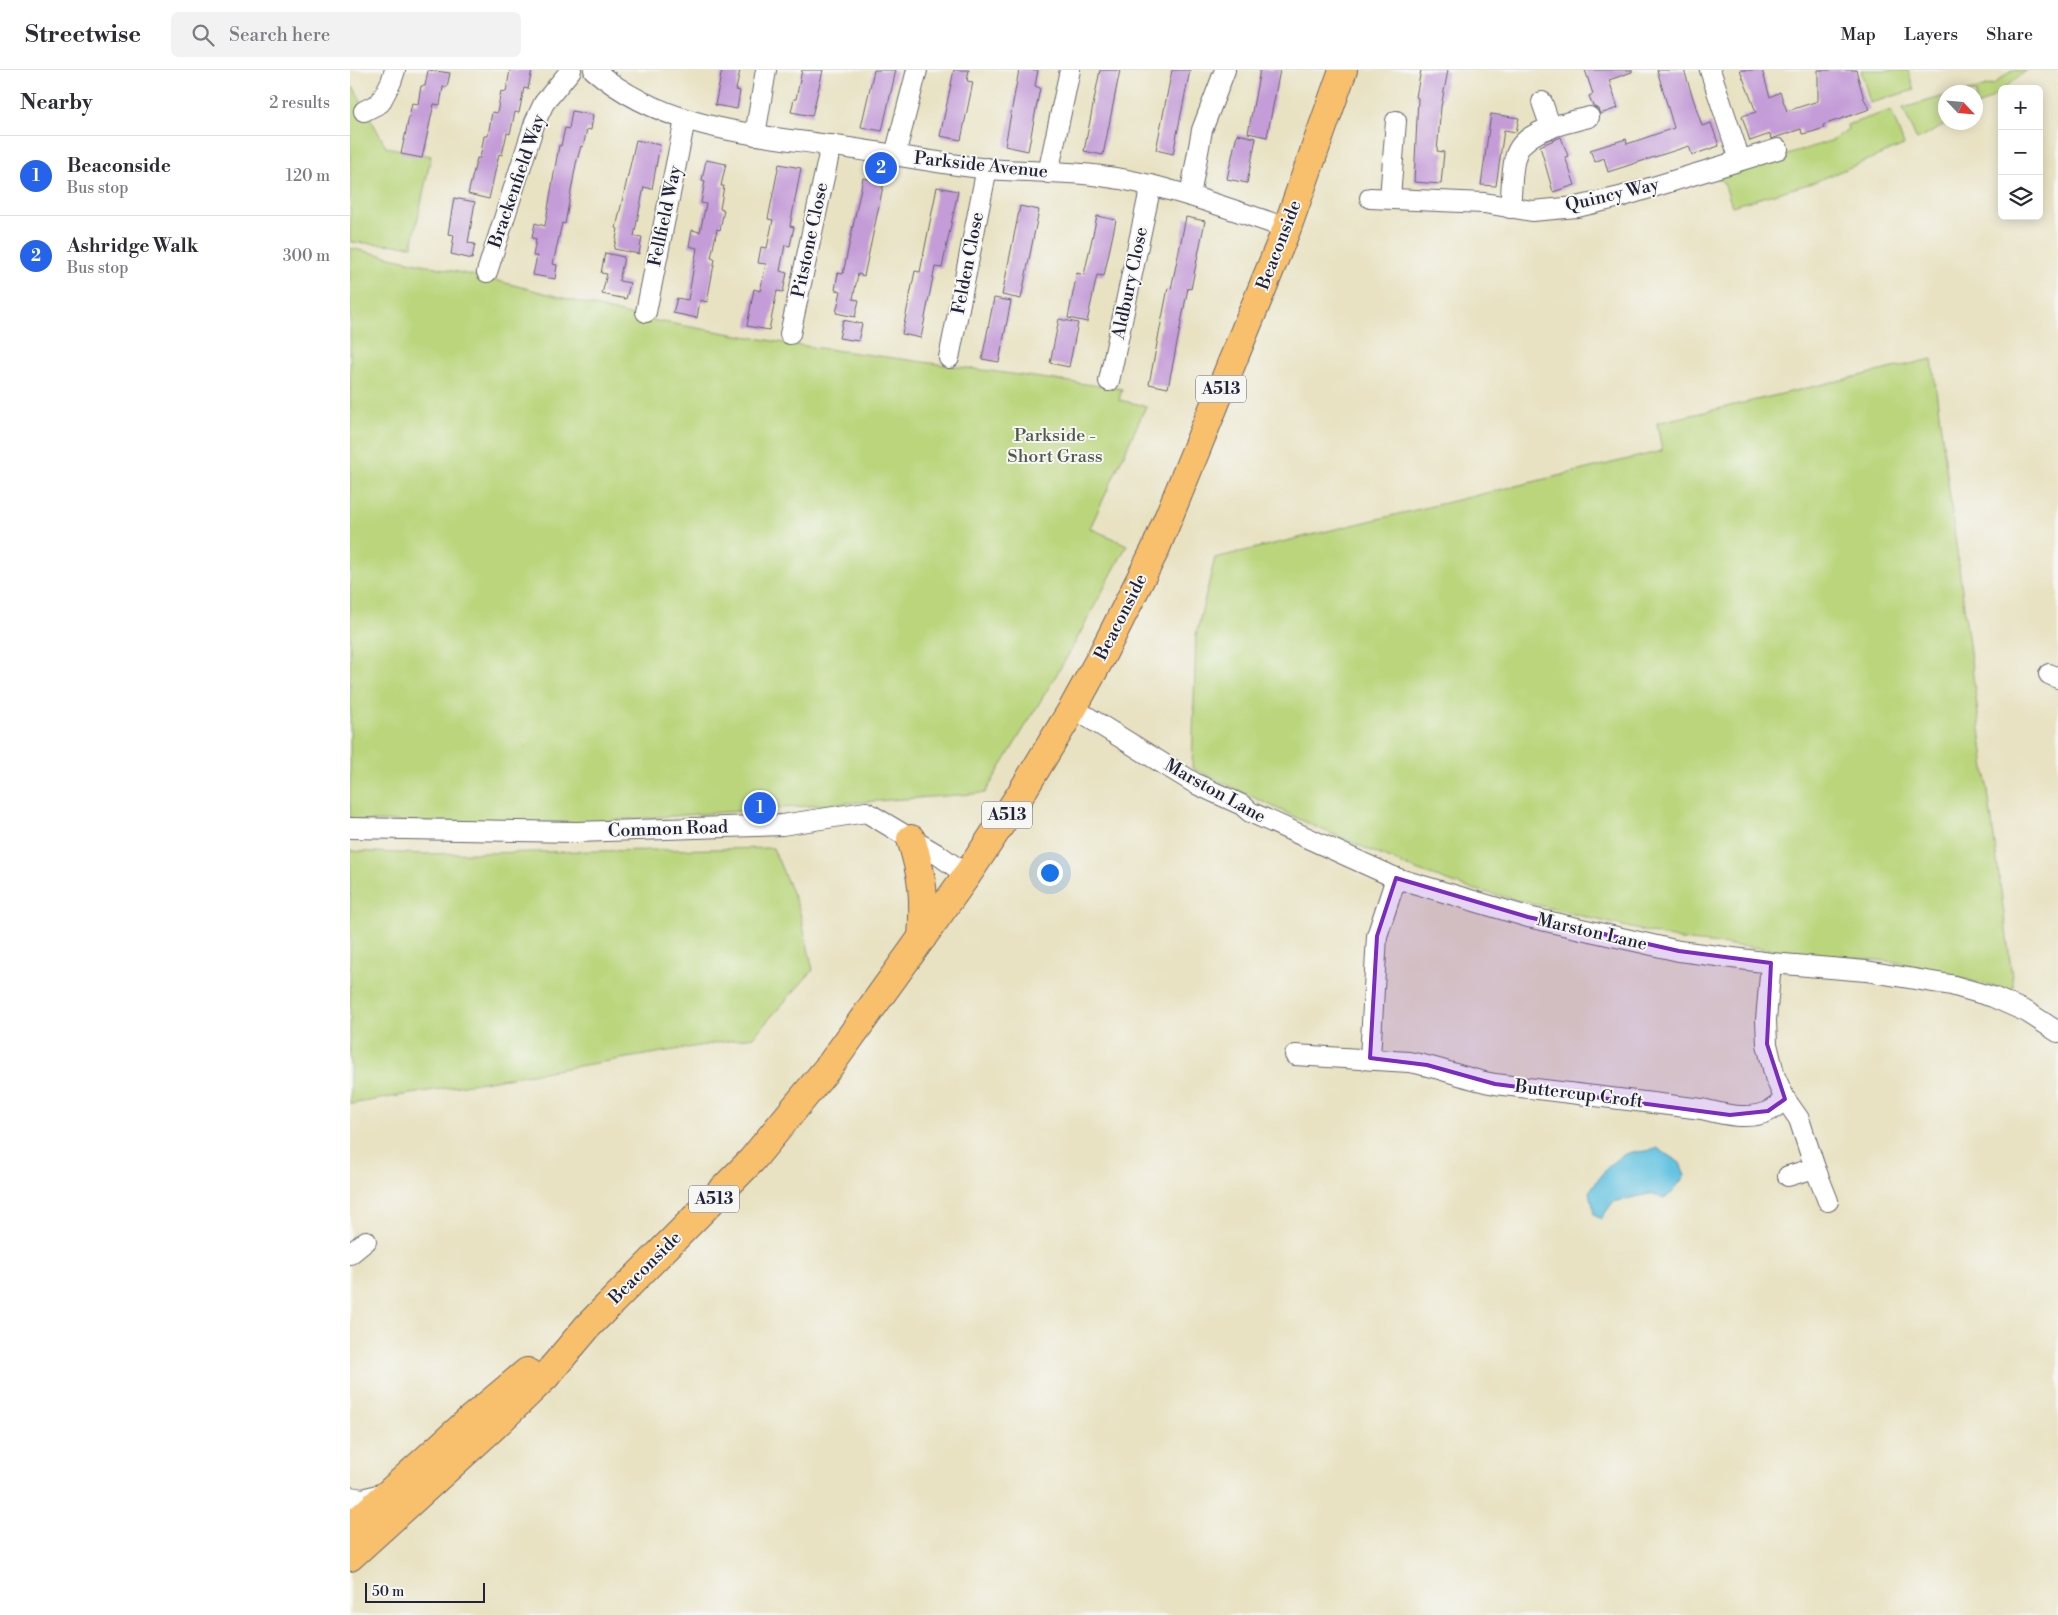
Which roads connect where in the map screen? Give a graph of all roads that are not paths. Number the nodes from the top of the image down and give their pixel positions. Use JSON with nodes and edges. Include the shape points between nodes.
{"nodes":[{"id":1,"x":395,"y":70,"type":"edge"},
{"id":2,"x":572,"y":70,"type":"edge"},
{"id":3,"x":594,"y":70,"type":"edge"},
{"id":4,"x":766,"y":70,"type":"edge"},
{"id":5,"x":917,"y":70,"type":"edge"},
{"id":6,"x":1070,"y":70,"type":"edge"},
{"id":7,"x":1225,"y":70,"type":"edge"},
{"id":8,"x":1343,"y":70,"type":"edge"},
{"id":9,"x":1710,"y":70,"type":"edge"},
{"id":10,"x":1542,"y":102,"type":"dead end"},
{"id":11,"x":364,"y":111,"type":"dead end"},
{"id":12,"x":1589,"y":117,"type":"dead end"},
{"id":13,"x":685,"y":120,"type":"junction"},
{"id":14,"x":1396,"y":121,"type":"dead end"},
{"id":15,"x":1552,"y":128,"type":"junction"},
{"id":16,"x":755,"y":135,"type":"junction"},
{"id":17,"x":831,"y":145,"type":"junction"},
{"id":18,"x":1778,"y":149,"type":"dead end"},
{"id":19,"x":895,"y":155,"type":"junction"},
{"id":20,"x":1740,"y":160,"type":"junction"},
{"id":21,"x":987,"y":168,"type":"junction"},
{"id":22,"x":1048,"y":173,"type":"junction"},
{"id":23,"x":1151,"y":185,"type":"junction"},
{"id":24,"x":1190,"y":196,"type":"junction"},
{"id":25,"x":1370,"y":198,"type":"dead end"},
{"id":26,"x":1390,"y":198,"type":"junction"},
{"id":27,"x":1510,"y":208,"type":"junction"},
{"id":28,"x":1287,"y":228,"type":"junction"},
{"id":29,"x":487,"y":272,"type":"dead end"},
{"id":30,"x":646,"y":312,"type":"dead end"},
{"id":31,"x":790,"y":334,"type":"dead end"},
{"id":32,"x":949,"y":358,"type":"dead end"},
{"id":33,"x":1109,"y":381,"type":"dead end"},
{"id":34,"x":1073,"y":708,"type":"junction"},
{"id":35,"x":350,"y":828,"type":"edge"},
{"id":36,"x":911,"y":839,"type":"junction"},
{"id":37,"x":967,"y":875,"type":"junction"},
{"id":38,"x":1396,"y":878,"type":"junction"},
{"id":39,"x":922,"y":938,"type":"junction"},
{"id":40,"x":1771,"y":963,"type":"junction"},
{"id":41,"x":2058,"y":1032,"type":"edge"},
{"id":42,"x":1295,"y":1055,"type":"dead end"},
{"id":43,"x":1370,"y":1058,"type":"junction"},
{"id":44,"x":1785,"y":1099,"type":"junction"},
{"id":45,"x":1815,"y":1168,"type":"junction"},
{"id":46,"x":1788,"y":1176,"type":"dead end"},
{"id":47,"x":1828,"y":1202,"type":"dead end"},
{"id":48,"x":366,"y":1241,"type":"dead end"},
{"id":49,"x":350,"y":1254,"type":"edge"},
{"id":50,"x":588,"y":1326,"type":"junction"},
{"id":51,"x":354,"y":1527,"type":"edge"}],
"edges":[{"from":1,"to":11,"type":"street","via":[[380,102]]},
{"from":2,"to":29,"type":"street","name":"Brackenfield Way","via":[[544,103],[535,122]]},
{"from":3,"to":13,"type":"street","name":"Parkside Avenue","via":[[638,100]]},
{"from":4,"to":16,"type":"street"},
{"from":5,"to":19,"type":"street"},
{"from":6,"to":22,"type":"street"},
{"from":7,"to":24,"type":"street","via":[[1202,130]]},
{"from":8,"to":28,"type":"highway","name":"Beaconside","number":"A513"},
{"from":9,"to":20,"type":"street"},
{"from":10,"to":15,"type":"street"},
{"from":12,"to":15,"type":"street"},
{"from":13,"to":16,"type":"street","name":"Parkside Avenue"},
{"from":13,"to":30,"type":"street","name":"Fellfield Way"},
{"from":14,"to":26,"type":"street"},
{"from":15,"to":27,"type":"street","via":[[1535,134],[1520,146],[1515,158]]},
{"from":16,"to":17,"type":"street","name":"Parkside Avenue"},
{"from":17,"to":19,"type":"street","name":"Parkside Avenue"},
{"from":17,"to":31,"type":"street","name":"Pitstone Close"},
{"from":18,"to":20,"type":"street","name":"Quincy Way"},
{"from":19,"to":21,"type":"street","name":"Parkside Avenue"},
{"from":20,"to":27,"type":"street","name":"Quincy Way","via":[[1620,197],[1577,206],[1532,211]]},
{"from":21,"to":22,"type":"street","name":"Parkside Avenue"},
{"from":21,"to":32,"type":"street","name":"Felden Close"},
{"from":22,"to":23,"type":"street","name":"Parkside Avenue","via":[[1101,176]]},
{"from":23,"to":24,"type":"street","name":"Parkside Avenue"},
{"from":23,"to":33,"type":"street","name":"Aldbury Close"},
{"from":24,"to":28,"type":"street","name":"Parkside Avenue"},
{"from":25,"to":26,"type":"street","name":"Quincy Way"},
{"from":26,"to":27,"type":"street","name":"Quincy Way","via":[[1484,203]]},
{"from":28,"to":34,"type":"highway","name":"Beaconside","number":"A513","via":[[1155,550]]},
{"from":34,"to":37,"type":"highway","name":"Beaconside","number":"A513"},
{"from":34,"to":38,"type":"street","name":"Marston Lane","via":[[1196,784]]},
{"from":35,"to":36,"type":"street","name":"Common Road","via":[[577,832],[782,825],[866,812]]},
{"from":36,"to":37,"type":"street","name":"Common Road"},
{"from":36,"to":39,"type":"highway","via":[[923,882]]},
{"from":37,"to":39,"type":"highway","name":"Beaconside","number":"A513"},
{"from":38,"to":40,"type":"street","name":"Marston Lane","via":[[1573,928],[1680,952]]},
{"from":38,"to":43,"type":"street","via":[[1378,936]]},
{"from":39,"to":50,"type":"highway","name":"Beaconside","number":"A513","via":[[831,1064],[752,1160]]},
{"from":40,"to":41,"type":"street","name":"Marston Lane","via":[[1866,971],[1951,985],[1993,996]]},
{"from":40,"to":44,"type":"street","via":[[1766,1020],[1768,1044],[1775,1077]]},
{"from":42,"to":43,"type":"street","name":"Buttercup Croft"},
{"from":43,"to":44,"type":"street","name":"Buttercup Croft","via":[[1427,1065],[1496,1084],[1730,1115],[1768,1111]]},
{"from":44,"to":45,"type":"street","via":[[1800,1119]]},
{"from":45,"to":46,"type":"street"},
{"from":45,"to":47,"type":"street"},
{"from":48,"to":49,"type":"street"},
{"from":50,"to":51,"type":"highway","name":"Beaconside","number":"A513","via":[[472,1418]]},
{"from":50,"to":51,"type":"highway","name":"Beaconside","number":"A513","via":[[545,1377],[490,1430]]}]}
